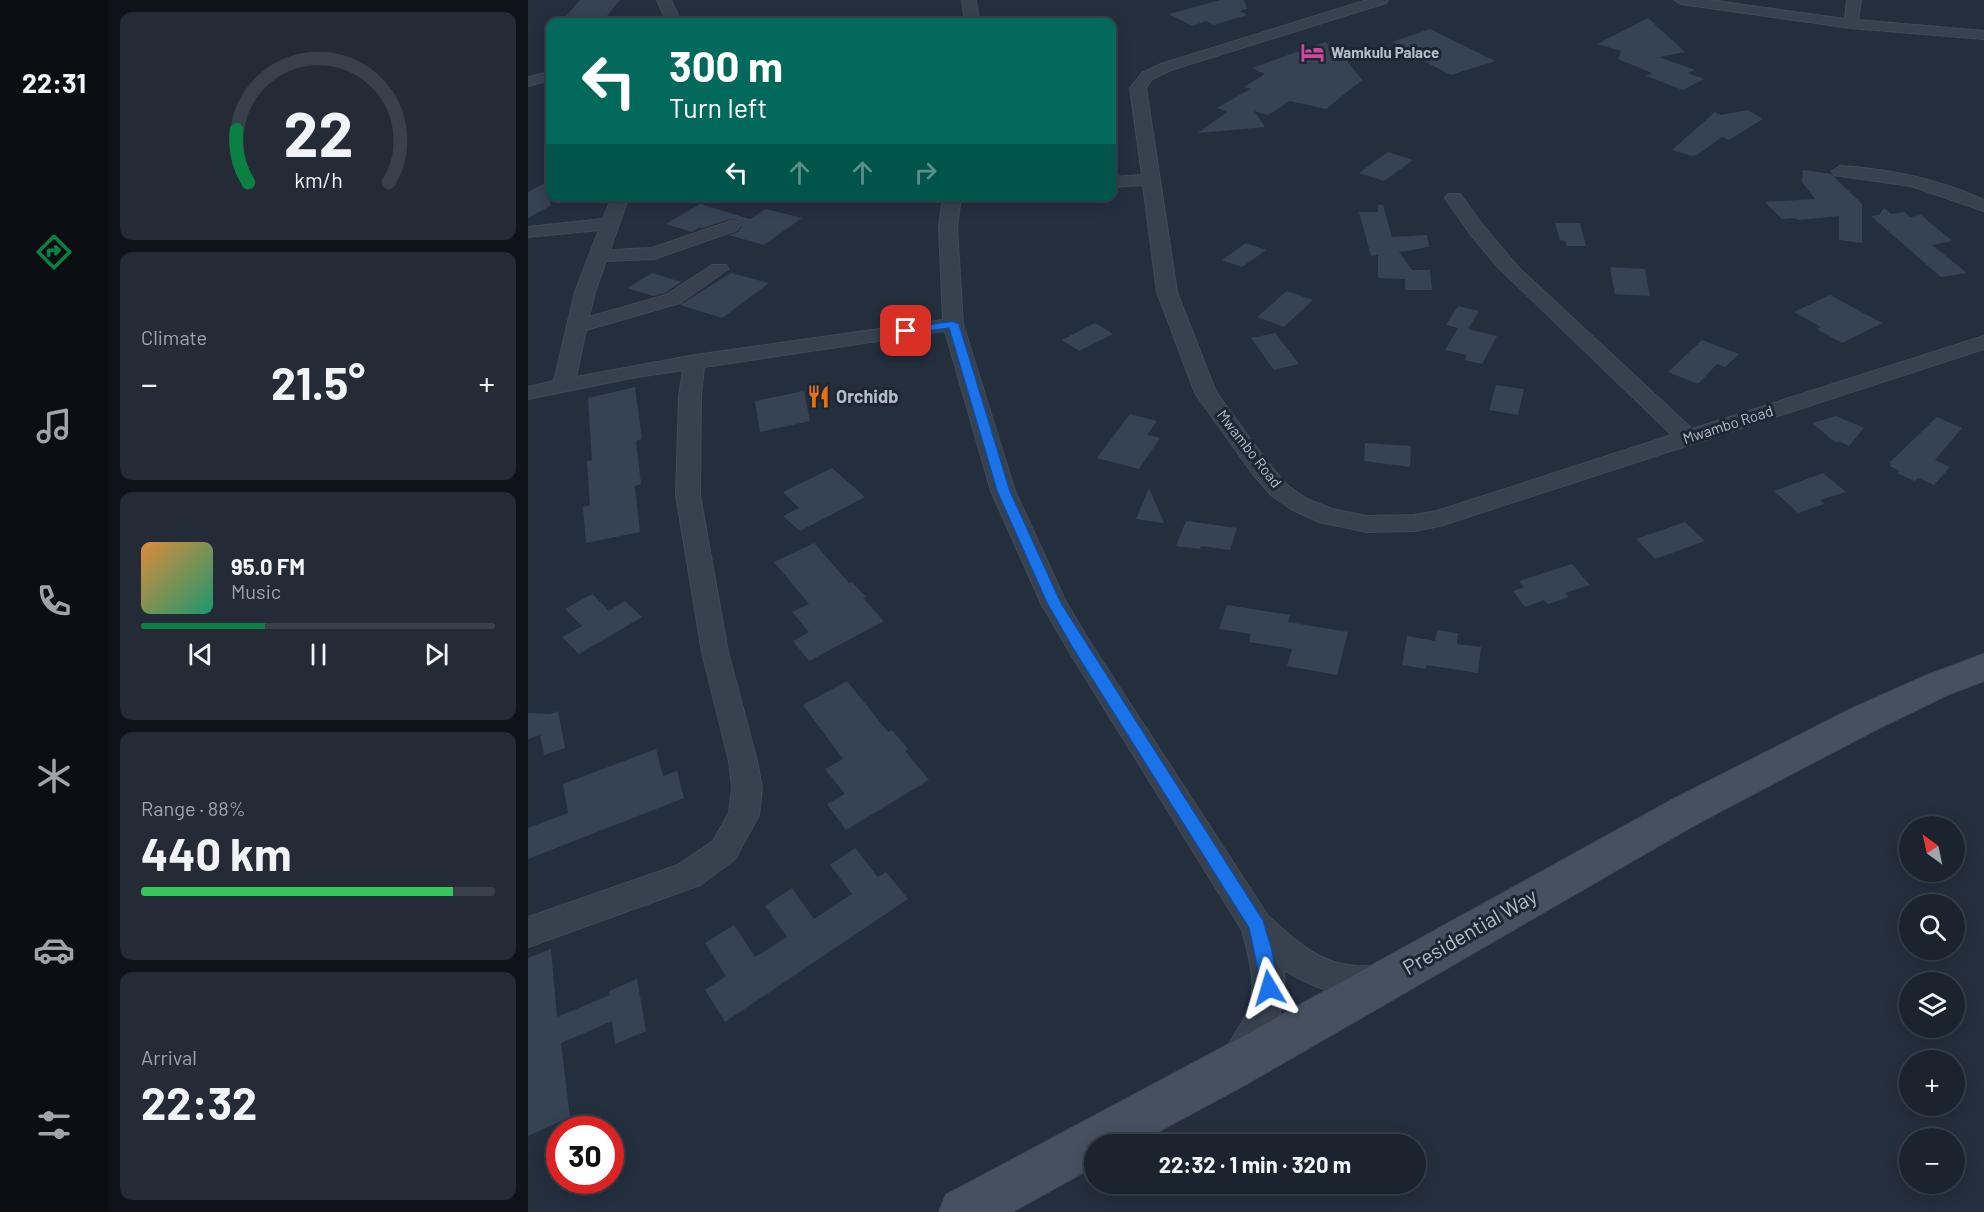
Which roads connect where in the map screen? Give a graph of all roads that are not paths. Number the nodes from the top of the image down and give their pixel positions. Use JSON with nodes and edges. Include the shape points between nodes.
{"nodes":[{"id":1,"x":664,"y":0,"type":"edge"},
{"id":2,"x":969,"y":0,"type":"edge"},
{"id":3,"x":1381,"y":0,"type":"edge"},
{"id":4,"x":1681,"y":0,"type":"edge"},
{"id":5,"x":1854,"y":0,"type":"edge"},
{"id":6,"x":672,"y":18,"type":"edge"},
{"id":7,"x":971,"y":18,"type":"edge"},
{"id":8,"x":1851,"y":24,"type":"junction"},
{"id":9,"x":1984,"y":35,"type":"edge"},
{"id":10,"x":546,"y":77,"type":"edge"},
{"id":11,"x":528,"y":82,"type":"edge"},
{"id":12,"x":1840,"y":171,"type":"dead end"},
{"id":13,"x":1149,"y":180,"type":"junction"},
{"id":14,"x":1116,"y":182,"type":"edge"},
{"id":15,"x":1454,"y":198,"type":"dead end"},
{"id":16,"x":619,"y":201,"type":"edge"},
{"id":17,"x":951,"y":201,"type":"edge"},
{"id":18,"x":1984,"y":206,"type":"edge"},
{"id":19,"x":610,"y":224,"type":"junction"},
{"id":20,"x":731,"y":226,"type":"dead end"},
{"id":21,"x":528,"y":232,"type":"edge"},
{"id":22,"x":597,"y":256,"type":"junction"},
{"id":23,"x":719,"y":269,"type":"dead end"},
{"id":24,"x":953,"y":324,"type":"junction"},
{"id":25,"x":578,"y":326,"type":"junction"},
{"id":26,"x":1984,"y":342,"type":"edge"},
{"id":27,"x":695,"y":362,"type":"junction"},
{"id":28,"x":564,"y":385,"type":"junction"},
{"id":29,"x":528,"y":393,"type":"edge"},
{"id":30,"x":1688,"y":438,"type":"junction"},
{"id":31,"x":1984,"y":667,"type":"edge"},
{"id":32,"x":1257,"y":926,"type":"junction"},
{"id":33,"x":528,"y":932,"type":"edge"},
{"id":34,"x":1387,"y":980,"type":"junction"},
{"id":35,"x":1234,"y":1066,"type":"junction"},
{"id":36,"x":963,"y":1212,"type":"edge"}],
"edges":[{"from":1,"to":6,"type":"street"},
{"from":2,"to":7,"type":"street"},
{"from":3,"to":13,"type":"street","name":"Mwambo Road","via":[[1147,76],[1138,88]]},
{"from":4,"to":8,"type":"street"},
{"from":5,"to":8,"type":"street"},
{"from":8,"to":9,"type":"street"},
{"from":10,"to":11,"type":"street"},
{"from":12,"to":18,"type":"street","via":[[1912,179]]},
{"from":13,"to":14,"type":"street"},
{"from":13,"to":30,"type":"street","name":"Mwambo Road","via":[[1167,292],[1206,393],[1260,468],[1279,490],[1299,504],[1327,516],[1367,524],[1414,523]]},
{"from":15,"to":30,"type":"street","via":[[1465,217],[1510,268]]},
{"from":16,"to":19,"type":"street"},
{"from":17,"to":24,"type":"street","via":[[948,227]]},
{"from":19,"to":21,"type":"street"},
{"from":19,"to":22,"type":"street"},
{"from":20,"to":22,"type":"street","via":[[654,253]]},
{"from":22,"to":25,"type":"street"},
{"from":23,"to":25,"type":"street","via":[[667,302]]},
{"from":24,"to":27,"type":"street"},
{"from":24,"to":32,"type":"street","via":[[1003,491],[1054,603]]},
{"from":25,"to":28,"type":"street"},
{"from":26,"to":30,"type":"street","name":"Mwambo Road"},
{"from":27,"to":28,"type":"street"},
{"from":27,"to":33,"type":"street","via":[[690,396],[688,495],[715,652],[743,761],[747,789],[744,814],[724,850],[689,875]]},
{"from":28,"to":29,"type":"street"},
{"from":31,"to":34,"type":"main road","name":"Presidential Way","via":[[1862,720],[1696,806]]},
{"from":32,"to":34,"type":"street","via":[[1289,956],[1317,971],[1355,981]]},
{"from":32,"to":35,"type":"street","via":[[1267,967],[1267,1010]]},
{"from":34,"to":35,"type":"main road","name":"Presidential Way"},
{"from":35,"to":36,"type":"main road","name":"Presidential Way"}]}
